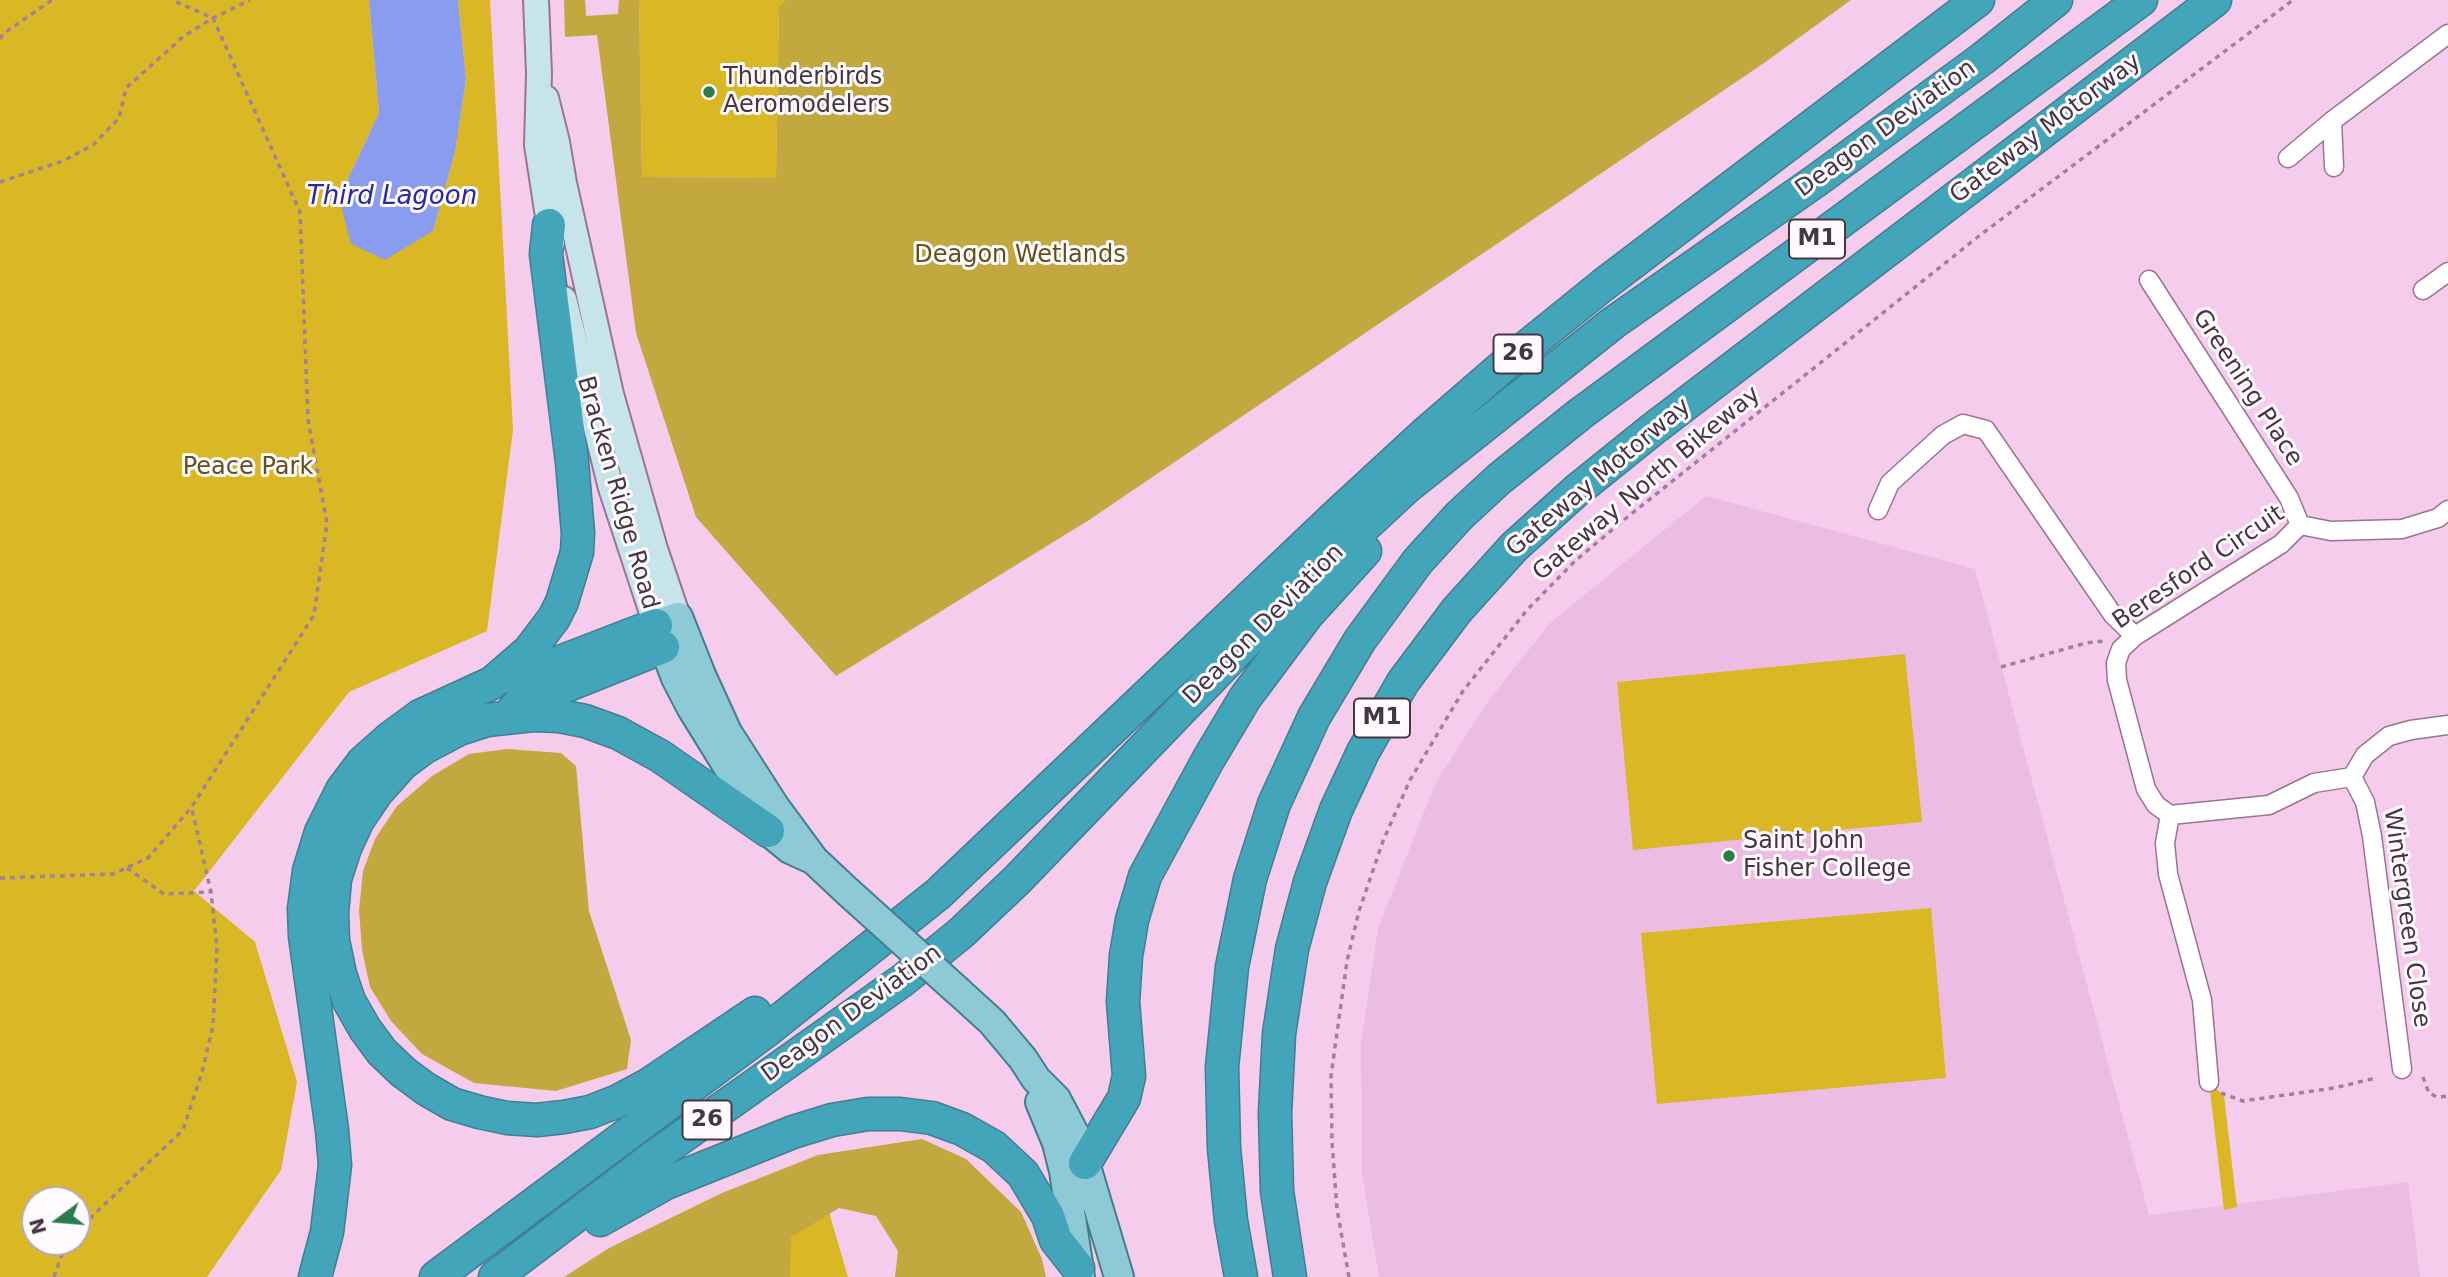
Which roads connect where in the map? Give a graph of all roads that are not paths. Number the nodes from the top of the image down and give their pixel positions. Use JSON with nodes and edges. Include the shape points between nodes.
{"nodes":[{"id":1,"x":536,"y":0,"type":"edge"},
{"id":2,"x":1978,"y":0,"type":"edge"},
{"id":3,"x":2056,"y":0,"type":"edge"},
{"id":4,"x":2141,"y":0,"type":"edge"},
{"id":5,"x":2214,"y":0,"type":"edge"},
{"id":6,"x":2448,"y":34,"type":"edge"},
{"id":7,"x":539,"y":73,"type":"junction"},
{"id":8,"x":2332,"y":121,"type":"junction"},
{"id":9,"x":2288,"y":158,"type":"dead end"},
{"id":10,"x":2334,"y":167,"type":"dead end"},
{"id":11,"x":549,"y":225,"type":"junction"},
{"id":12,"x":2448,"y":272,"type":"edge"},
{"id":13,"x":2149,"y":280,"type":"dead end"},
{"id":14,"x":2423,"y":290,"type":"dead end"},
{"id":15,"x":1408,"y":486,"type":"junction"},
{"id":16,"x":1878,"y":510,"type":"dead end"},
{"id":17,"x":2448,"y":510,"type":"edge"},
{"id":18,"x":2300,"y":525,"type":"junction"},
{"id":19,"x":671,"y":632,"type":"junction"},
{"id":20,"x":2134,"y":636,"type":"junction"},
{"id":21,"x":503,"y":676,"type":"junction"},
{"id":22,"x":506,"y":717,"type":"junction"},
{"id":23,"x":2448,"y":725,"type":"edge"},
{"id":24,"x":2352,"y":777,"type":"junction"},
{"id":25,"x":2170,"y":815,"type":"junction"},
{"id":26,"x":768,"y":831,"type":"junction"},
{"id":27,"x":814,"y":860,"type":"junction"},
{"id":28,"x":845,"y":968,"type":"junction"},
{"id":29,"x":2402,"y":1069,"type":"dead end"},
{"id":30,"x":1036,"y":1079,"type":"junction"},
{"id":31,"x":2210,"y":1082,"type":"road end"},
{"id":32,"x":1086,"y":1163,"type":"junction"},
{"id":33,"x":504,"y":1270,"type":"edge"},
{"id":34,"x":1079,"y":1272,"type":"edge"},
{"id":35,"x":315,"y":1277,"type":"edge"},
{"id":36,"x":436,"y":1277,"type":"edge"},
{"id":37,"x":1119,"y":1277,"type":"edge"},
{"id":38,"x":1241,"y":1277,"type":"edge"},
{"id":39,"x":1290,"y":1277,"type":"edge"}],
"edges":[{"from":1,"to":7,"type":"main road","name":"Bracken Ridge Road"},
{"from":2,"to":28,"type":"highway","name":"Deagon Deviation","number":"26","via":[[1509,361],[1319,531],[938,894]]},
{"from":3,"to":15,"type":"highway","name":"Deagon Deviation","number":"26","via":[[1817,180],[1613,323]]},
{"from":4,"to":38,"type":"highway","name":"Gateway Motorway","number":"M1","via":[[1499,479],[1418,561],[1360,640],[1314,717],[1274,804],[1250,879],[1235,954],[1222,1067],[1224,1148]]},
{"from":5,"to":39,"type":"highway","name":"Gateway Motorway","number":"M1","via":[[1577,491],[1506,556],[1457,610],[1403,682],[1336,810],[1292,949],[1279,1034],[1275,1113],[1277,1191]]},
{"from":6,"to":8,"type":"street"},
{"from":7,"to":11,"type":"main road","name":"Bracken Ridge Road","via":[[537,145]]},
{"from":7,"to":19,"type":"main road","name":"Bracken Ridge Road","via":[[611,394]]},
{"from":8,"to":9,"type":"street"},
{"from":8,"to":10,"type":"street"},
{"from":11,"to":19,"type":"main road","name":"Bracken Ridge Road","via":[[604,463],[629,545]]},
{"from":11,"to":21,"type":"highway","via":[[546,254],[572,462],[577,552],[554,618],[530,651]]},
{"from":12,"to":14,"type":"street"},
{"from":13,"to":18,"type":"street","name":"Greening Place","via":[[2289,498]]},
{"from":15,"to":32,"type":"highway","via":[[1393,523],[1307,615],[1245,698],[1145,876],[1126,956],[1123,1002],[1129,1076],[1125,1098]]},
{"from":15,"to":33,"type":"highway","name":"Deagon Deviation","number":"26","via":[[1300,586],[961,933]]},
{"from":16,"to":20,"type":"street","via":[[1890,483],[1943,435],[1964,424],[1986,430],[2113,615]]},
{"from":17,"to":18,"type":"street","name":"Beresford Circuit","via":[[2438,518],[2402,529],[2331,531]]},
{"from":18,"to":20,"type":"street","name":"Beresford Circuit","via":[[2281,544]]},
{"from":19,"to":21,"type":"highway","via":[[521,677]]},
{"from":19,"to":22,"type":"highway","via":[[518,705]]},
{"from":19,"to":26,"type":"main road","name":"Bracken Ridge Road","via":[[691,707],[763,815]]},
{"from":19,"to":27,"type":"main road","name":"Bracken Ridge Road","via":[[727,732]]},
{"from":20,"to":25,"type":"street","name":"Beresford Circuit","via":[[2121,649],[2117,680],[2146,789],[2156,805]]},
{"from":21,"to":35,"type":"highway","via":[[420,716],[390,738],[363,762],[342,790],[321,832],[309,871],[305,936],[335,1165],[327,1232]]},
{"from":22,"to":26,"type":"highway","via":[[559,716],[618,733],[660,756]]},
{"from":22,"to":28,"type":"highway","via":[[459,729],[402,764],[358,820],[335,879],[333,941],[349,1001],[382,1052],[426,1089],[452,1104],[507,1118],[564,1118],[590,1112],[618,1101],[701,1051],[809,975]]},
{"from":23,"to":24,"type":"street","via":[[2389,736],[2365,755]]},
{"from":24,"to":25,"type":"street","via":[[2314,783],[2269,805]]},
{"from":24,"to":29,"type":"street","name":"Wintergreen Close","via":[[2365,802],[2372,836]]},
{"from":25,"to":31,"type":"street","via":[[2165,843],[2168,874],[2202,1000]]},
{"from":26,"to":27,"type":"main road","name":"Bracken Ridge Road"},
{"from":27,"to":30,"type":"main road","name":"Bracken Ridge Road","bridge":true,"via":[[1007,1038]]},
{"from":28,"to":36,"type":"highway","name":"Deagon Deviation","number":"26"},
{"from":30,"to":32,"type":"main road","name":"Bracken Ridge Road","via":[[1056,1099]]},
{"from":30,"to":34,"type":"main road","name":"Bracken Ridge Road","via":[[1064,1171]]},
{"from":32,"to":37,"type":"main road","name":"Bracken Ridge Road"},
{"from":33,"to":34,"type":"highway","via":[[555,1253],[666,1182],[832,1120],[900,1114],[932,1118],[994,1147],[1023,1174],[1048,1216],[1056,1240]]}]}
